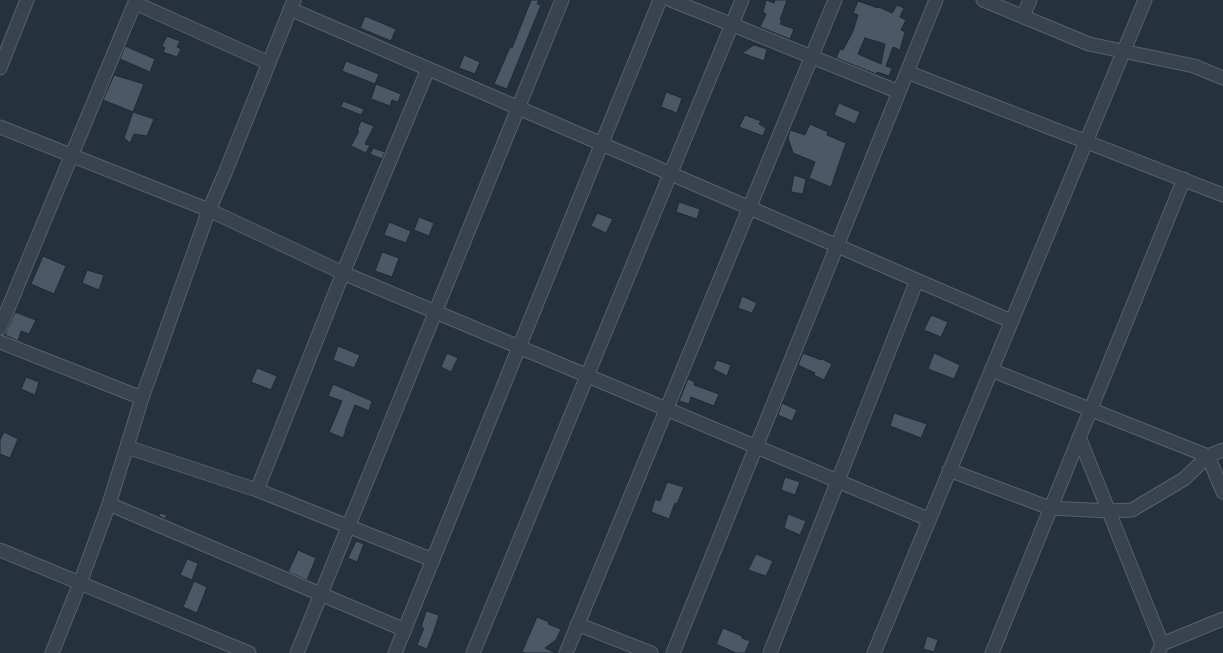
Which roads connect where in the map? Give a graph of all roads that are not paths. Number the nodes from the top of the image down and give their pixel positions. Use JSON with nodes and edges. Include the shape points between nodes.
{"nodes":[{"id":1,"x":27,"y":0,"type":"edge"},
{"id":2,"x":562,"y":0,"type":"edge"},
{"id":3,"x":660,"y":0,"type":"edge"},
{"id":4,"x":671,"y":0,"type":"edge"},
{"id":5,"x":742,"y":0,"type":"edge"},
{"id":6,"x":835,"y":0,"type":"edge"},
{"id":7,"x":936,"y":0,"type":"edge"},
{"id":8,"x":983,"y":0,"type":"edge"},
{"id":9,"x":1030,"y":0,"type":"edge"},
{"id":10,"x":1145,"y":0,"type":"edge"},
{"id":11,"x":135,"y":1,"type":"edge"},
{"id":12,"x":292,"y":4,"type":"edge"},
{"id":13,"x":1023,"y":17,"type":"junction"},
{"id":14,"x":732,"y":24,"type":"junction"},
{"id":15,"x":1124,"y":52,"type":"junction"},
{"id":16,"x":812,"y":57,"type":"junction"},
{"id":17,"x":269,"y":63,"type":"junction"},
{"id":18,"x":0,"y":68,"type":"edge"},
{"id":19,"x":428,"y":69,"type":"junction"},
{"id":20,"x":907,"y":72,"type":"junction"},
{"id":21,"x":1222,"y":76,"type":"edge"},
{"id":22,"x":899,"y":92,"type":"junction"},
{"id":23,"x":518,"y":108,"type":"junction"},
{"id":24,"x":0,"y":127,"type":"edge"},
{"id":25,"x":1086,"y":141,"type":"junction"},
{"id":26,"x":602,"y":144,"type":"junction"},
{"id":27,"x":71,"y":156,"type":"junction"},
{"id":28,"x":670,"y":173,"type":"junction"},
{"id":29,"x":1184,"y":179,"type":"junction"},
{"id":30,"x":1223,"y":195,"type":"edge"},
{"id":31,"x":750,"y":208,"type":"junction"},
{"id":32,"x":209,"y":210,"type":"junction"},
{"id":33,"x":837,"y":245,"type":"junction"},
{"id":34,"x":343,"y":273,"type":"junction"},
{"id":35,"x":918,"y":280,"type":"junction"},
{"id":36,"x":436,"y":312,"type":"junction"},
{"id":37,"x":1012,"y":321,"type":"junction"},
{"id":38,"x":0,"y":328,"type":"edge"},
{"id":39,"x":0,"y":342,"type":"edge"},
{"id":40,"x":519,"y":347,"type":"junction"},
{"id":41,"x":991,"y":370,"type":"junction"},
{"id":42,"x":587,"y":376,"type":"junction"},
{"id":43,"x":142,"y":398,"type":"junction"},
{"id":44,"x":666,"y":409,"type":"junction"},
{"id":45,"x":1091,"y":409,"type":"junction"},
{"id":46,"x":1079,"y":437,"type":"junction"},
{"id":47,"x":127,"y":447,"type":"junction"},
{"id":48,"x":756,"y":447,"type":"junction"},
{"id":49,"x":1223,"y":450,"type":"edge"},
{"id":50,"x":1208,"y":456,"type":"junction"},
{"id":51,"x":949,"y":470,"type":"junction"},
{"id":52,"x":838,"y":482,"type":"junction"},
{"id":53,"x":256,"y":490,"type":"junction"},
{"id":54,"x":1223,"y":492,"type":"edge"},
{"id":55,"x":109,"y":504,"type":"junction"},
{"id":56,"x":1050,"y":508,"type":"junction"},
{"id":57,"x":1109,"y":511,"type":"junction"},
{"id":58,"x":928,"y":519,"type":"junction"},
{"id":59,"x":348,"y":526,"type":"junction"},
{"id":60,"x":0,"y":550,"type":"edge"},
{"id":61,"x":433,"y":560,"type":"junction"},
{"id":62,"x":80,"y":583,"type":"junction"},
{"id":63,"x":321,"y":595,"type":"junction"},
{"id":64,"x":1223,"y":618,"type":"edge"},
{"id":65,"x":578,"y":624,"type":"junction"},
{"id":66,"x":405,"y":630,"type":"junction"},
{"id":67,"x":1160,"y":649,"type":"edge"},
{"id":68,"x":52,"y":653,"type":"edge"},
{"id":69,"x":249,"y":653,"type":"edge"},
{"id":70,"x":297,"y":653,"type":"edge"},
{"id":71,"x":395,"y":653,"type":"edge"},
{"id":72,"x":474,"y":653,"type":"edge"},
{"id":73,"x":566,"y":653,"type":"edge"},
{"id":74,"x":651,"y":653,"type":"edge"},
{"id":75,"x":673,"y":653,"type":"edge"},
{"id":76,"x":770,"y":653,"type":"edge"},
{"id":77,"x":874,"y":653,"type":"edge"},
{"id":78,"x":992,"y":653,"type":"edge"}],
"edges":[{"from":1,"to":18,"type":"street"},
{"from":2,"to":23,"type":"street"},
{"from":3,"to":26,"type":"street"},
{"from":4,"to":14,"type":"street"},
{"from":5,"to":14,"type":"street"},
{"from":6,"to":16,"type":"street"},
{"from":7,"to":20,"type":"street"},
{"from":8,"to":13,"type":"street"},
{"from":9,"to":13,"type":"street"},
{"from":10,"to":15,"type":"street"},
{"from":11,"to":17,"type":"street"},
{"from":11,"to":27,"type":"street"},
{"from":12,"to":17,"type":"street"},
{"from":12,"to":19,"type":"street"},
{"from":13,"to":15,"type":"street","via":[[1089,44]]},
{"from":14,"to":16,"type":"street"},
{"from":14,"to":28,"type":"street"},
{"from":15,"to":21,"type":"street","via":[[1194,66]]},
{"from":15,"to":25,"type":"street"},
{"from":16,"to":22,"type":"street"},
{"from":16,"to":31,"type":"street"},
{"from":17,"to":32,"type":"street"},
{"from":19,"to":23,"type":"street"},
{"from":19,"to":34,"type":"street"},
{"from":20,"to":22,"type":"street"},
{"from":20,"to":25,"type":"street"},
{"from":22,"to":33,"type":"street"},
{"from":23,"to":26,"type":"street"},
{"from":23,"to":36,"type":"street"},
{"from":24,"to":27,"type":"street"},
{"from":25,"to":29,"type":"street"},
{"from":25,"to":37,"type":"street"},
{"from":26,"to":28,"type":"street"},
{"from":26,"to":40,"type":"street"},
{"from":27,"to":32,"type":"street"},
{"from":27,"to":38,"type":"street"},
{"from":28,"to":31,"type":"street"},
{"from":28,"to":42,"type":"street"},
{"from":29,"to":30,"type":"street"},
{"from":29,"to":45,"type":"street"},
{"from":31,"to":33,"type":"street"},
{"from":31,"to":44,"type":"street"},
{"from":32,"to":34,"type":"street"},
{"from":32,"to":43,"type":"street"},
{"from":33,"to":35,"type":"street"},
{"from":33,"to":48,"type":"street"},
{"from":34,"to":36,"type":"street"},
{"from":34,"to":53,"type":"street"},
{"from":35,"to":37,"type":"street"},
{"from":35,"to":52,"type":"street"},
{"from":36,"to":40,"type":"street"},
{"from":36,"to":59,"type":"street"},
{"from":37,"to":41,"type":"street"},
{"from":39,"to":43,"type":"street"},
{"from":40,"to":42,"type":"street"},
{"from":40,"to":61,"type":"street"},
{"from":41,"to":45,"type":"street"},
{"from":41,"to":51,"type":"street"},
{"from":42,"to":44,"type":"street"},
{"from":42,"to":72,"type":"street"},
{"from":43,"to":47,"type":"street"},
{"from":44,"to":48,"type":"street"},
{"from":44,"to":65,"type":"street"},
{"from":45,"to":46,"type":"street"},
{"from":45,"to":50,"type":"street"},
{"from":46,"to":56,"type":"street"},
{"from":46,"to":57,"type":"street"},
{"from":47,"to":53,"type":"street"},
{"from":47,"to":55,"type":"street"},
{"from":48,"to":52,"type":"street"},
{"from":48,"to":75,"type":"street"},
{"from":49,"to":50,"type":"street"},
{"from":50,"to":54,"type":"street"},
{"from":50,"to":57,"type":"street","via":[[1184,479],[1132,510]]},
{"from":51,"to":56,"type":"street"},
{"from":51,"to":58,"type":"street"},
{"from":52,"to":58,"type":"street"},
{"from":52,"to":76,"type":"street"},
{"from":53,"to":59,"type":"street"},
{"from":55,"to":62,"type":"street"},
{"from":55,"to":63,"type":"street"},
{"from":56,"to":57,"type":"street"},
{"from":56,"to":78,"type":"street"},
{"from":57,"to":67,"type":"street"},
{"from":58,"to":77,"type":"street"},
{"from":59,"to":61,"type":"street"},
{"from":59,"to":63,"type":"street"},
{"from":60,"to":62,"type":"street"},
{"from":61,"to":66,"type":"street"},
{"from":62,"to":68,"type":"street"},
{"from":62,"to":69,"type":"street"},
{"from":63,"to":66,"type":"street"},
{"from":63,"to":70,"type":"street"},
{"from":64,"to":67,"type":"street"},
{"from":65,"to":73,"type":"street"},
{"from":65,"to":74,"type":"street"},
{"from":66,"to":71,"type":"street"}]}
